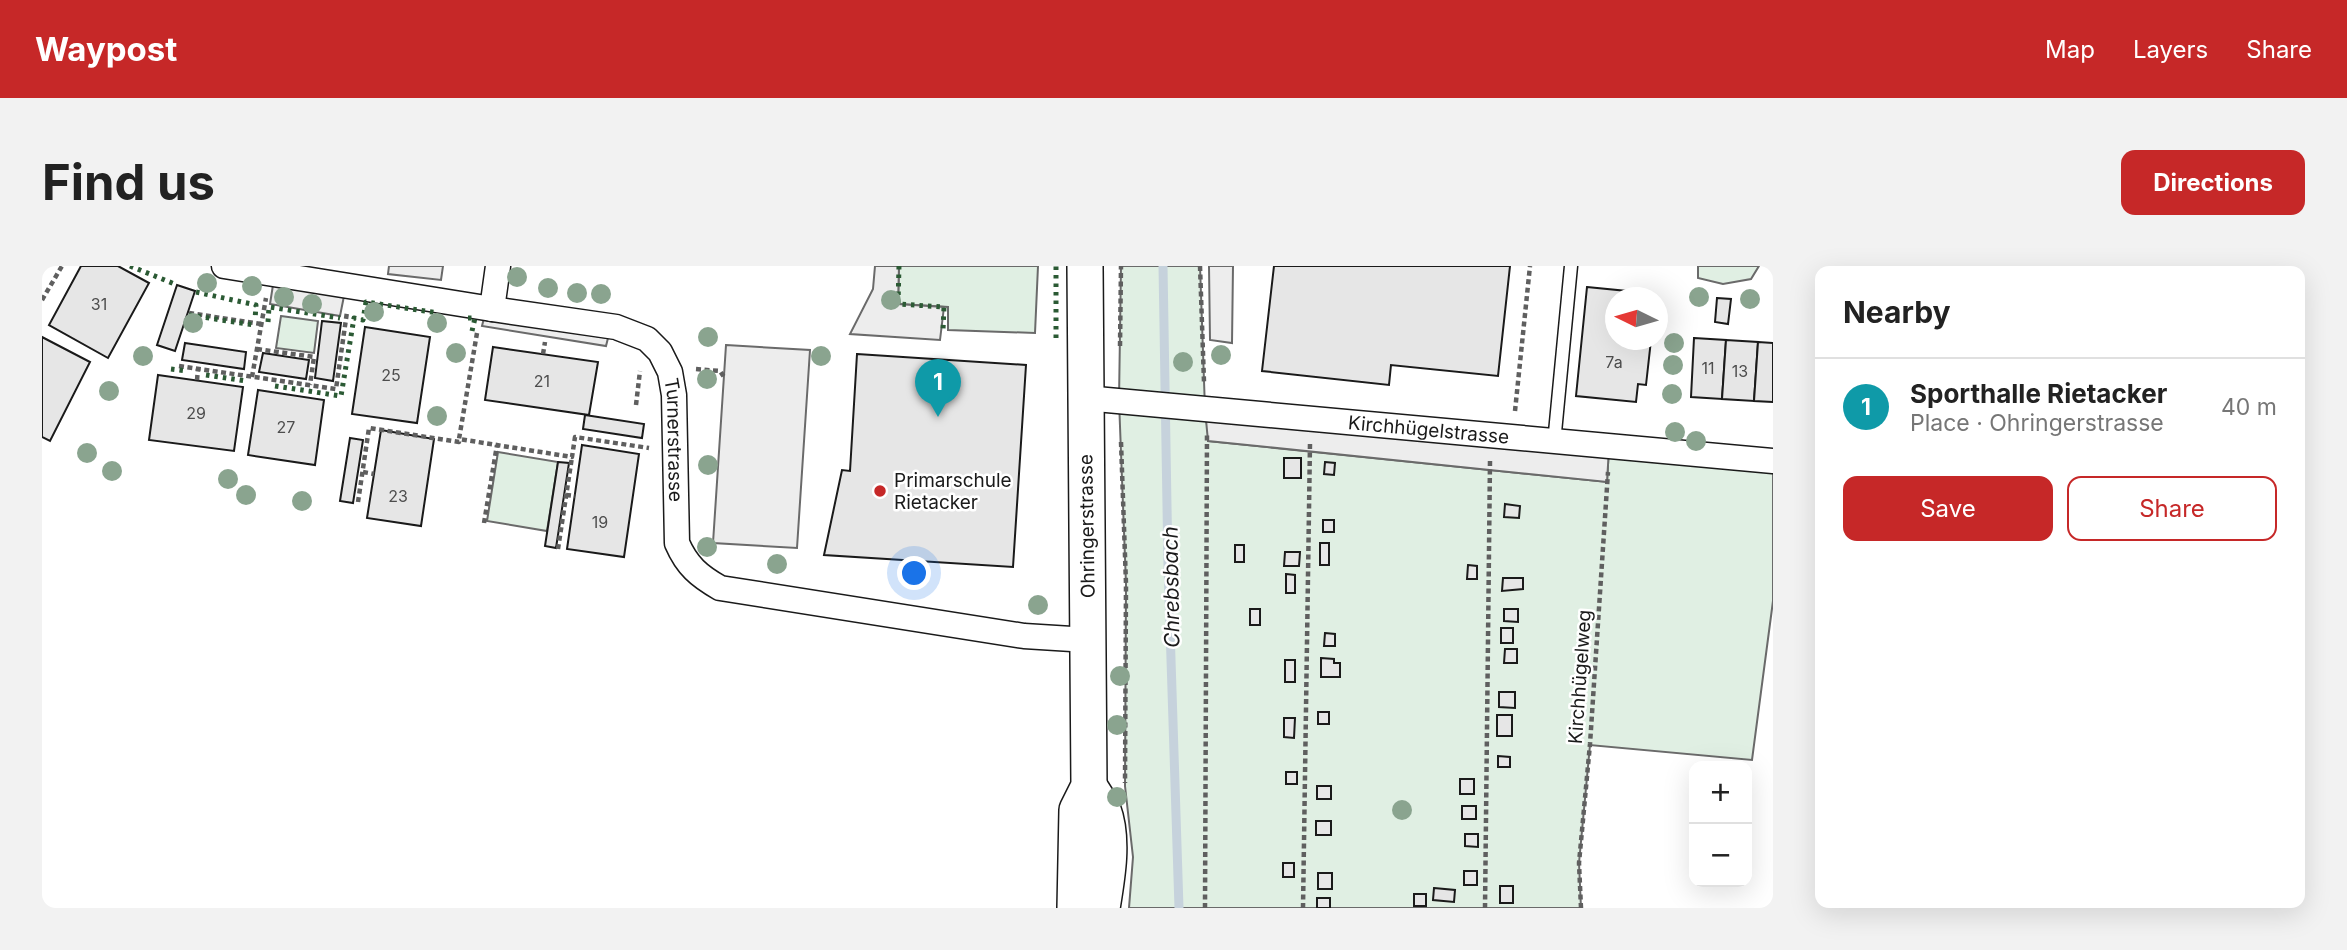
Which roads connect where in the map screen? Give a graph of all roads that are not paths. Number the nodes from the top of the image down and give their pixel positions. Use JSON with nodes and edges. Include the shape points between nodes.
{"nodes":[{"id":1,"x":224,"y":266,"type":"edge"},
{"id":2,"x":498,"y":266,"type":"edge"},
{"id":3,"x":1085,"y":266,"type":"edge"},
{"id":4,"x":1571,"y":266,"type":"edge"},
{"id":5,"x":491,"y":321,"type":"junction"},
{"id":6,"x":1111,"y":400,"type":"junction"},
{"id":7,"x":1554,"y":443,"type":"junction"},
{"id":8,"x":1773,"y":461,"type":"edge"},
{"id":9,"x":1088,"y":640,"type":"junction"},
{"id":10,"x":1089,"y":786,"type":"junction"},
{"id":11,"x":1075,"y":908,"type":"edge"},
{"id":12,"x":1102,"y":908,"type":"edge"}],
"edges":[{"from":1,"to":5,"type":"street","name":"Turnerstrasse","via":[[350,287]]},
{"from":2,"to":5,"type":"street"},
{"from":3,"to":6,"type":"main road","name":"Ohringerstrasse"},
{"from":4,"to":7,"type":"lane"},
{"from":5,"to":9,"type":"street","name":"Turnerstrasse","via":[[616,327],[647,339],[660,352],[674,395],[677,543],[697,575],[720,588],[1024,636]]},
{"from":6,"to":7,"type":"street","name":"Kirchhügelstrasse"},
{"from":6,"to":9,"type":"main road","name":"Ohringerstrasse"},
{"from":7,"to":8,"type":"street","name":"Kirchhügelstrasse"},
{"from":9,"to":10,"type":"main road","name":"Ohringerstrasse"},
{"from":10,"to":11,"type":"main road","name":"Ohringerstrasse","via":[[1077,810]]},
{"from":10,"to":12,"type":"main road","name":"Ohringerstrasse","via":[[1103,810],[1107,835]]}]}
